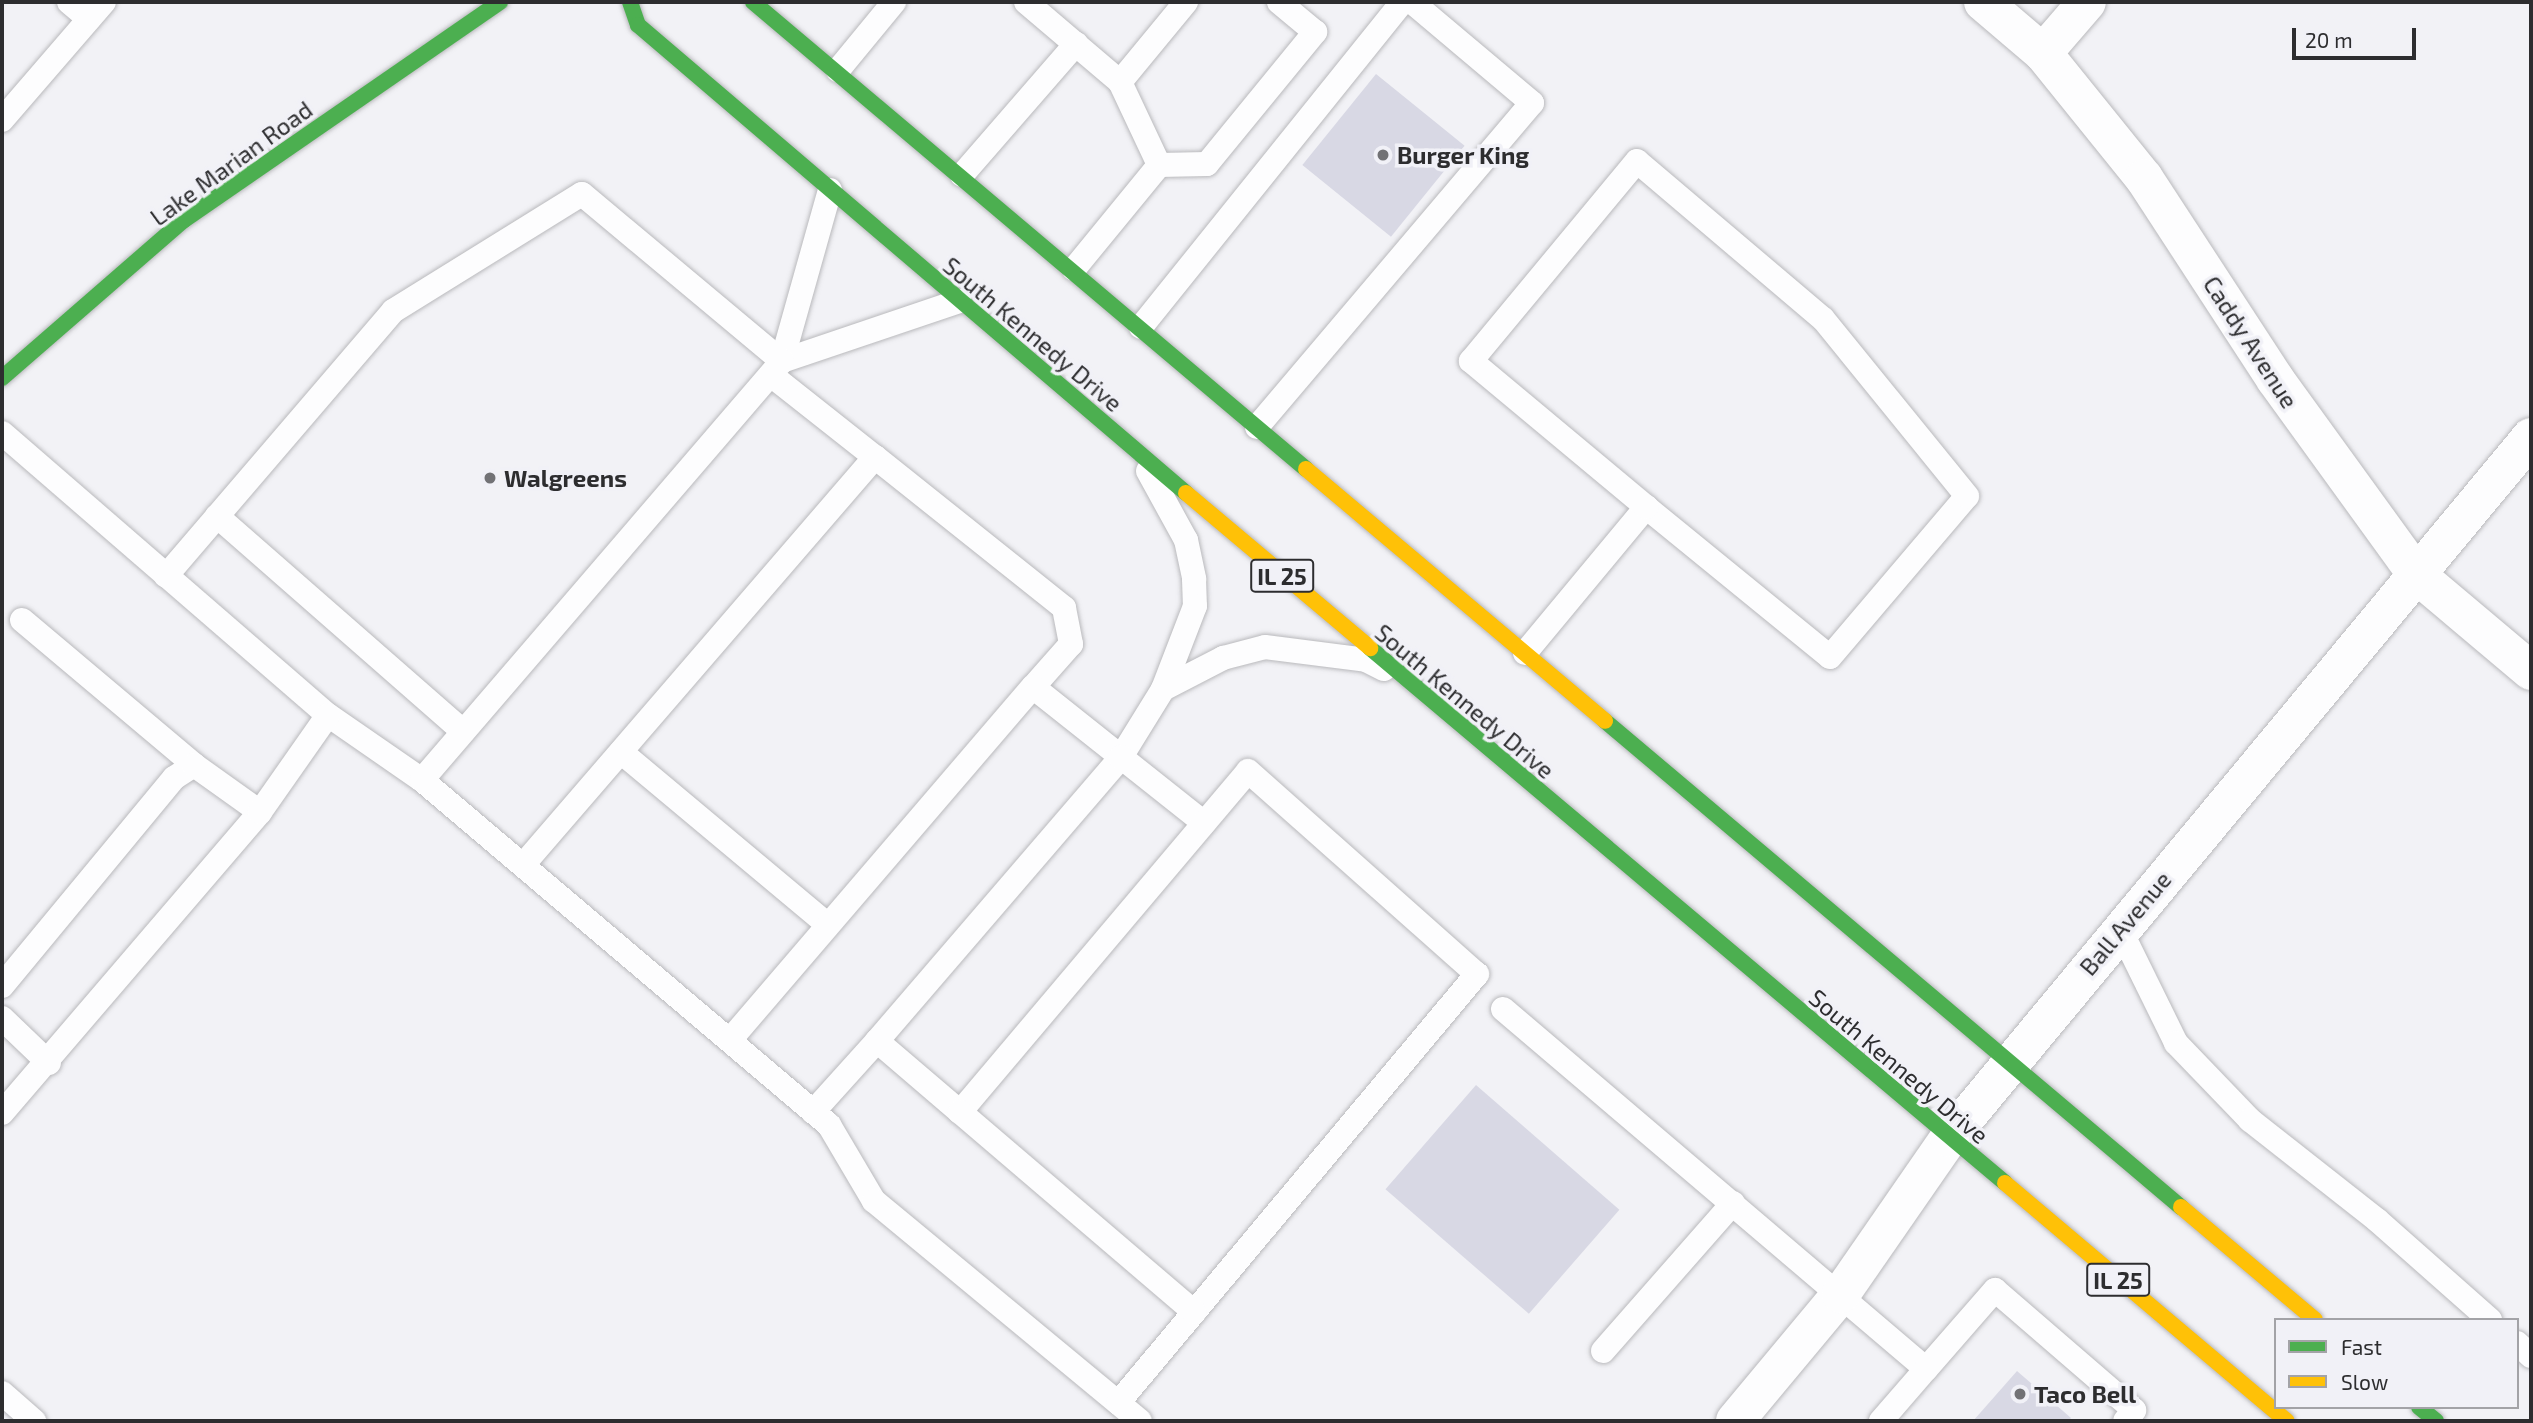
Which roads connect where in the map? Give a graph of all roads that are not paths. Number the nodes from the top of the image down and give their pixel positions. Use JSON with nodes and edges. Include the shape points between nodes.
{"nodes":[{"id":1,"x":69,"y":2,"type":"edge"},
{"id":2,"x":500,"y":2,"type":"edge"},
{"id":3,"x":630,"y":2,"type":"edge"},
{"id":4,"x":753,"y":2,"type":"edge"},
{"id":5,"x":894,"y":2,"type":"edge"},
{"id":6,"x":1026,"y":2,"type":"edge"},
{"id":7,"x":1186,"y":2,"type":"edge"},
{"id":8,"x":1279,"y":2,"type":"edge"},
{"id":9,"x":1402,"y":2,"type":"edge"},
{"id":10,"x":1412,"y":2,"type":"edge"},
{"id":11,"x":1983,"y":2,"type":"edge"},
{"id":12,"x":2087,"y":2,"type":"edge"},
{"id":13,"x":97,"y":10,"type":"edge"},
{"id":14,"x":1076,"y":44,"type":"junction"},
{"id":15,"x":2043,"y":53,"type":"junction"},
{"id":16,"x":838,"y":71,"type":"junction"},
{"id":17,"x":1120,"y":82,"type":"junction"},
{"id":18,"x":2,"y":120,"type":"edge"},
{"id":19,"x":1159,"y":165,"type":"junction"},
{"id":20,"x":962,"y":175,"type":"junction"},
{"id":21,"x":830,"y":190,"type":"junction"},
{"id":22,"x":1074,"y":269,"type":"junction"},
{"id":23,"x":958,"y":301,"type":"junction"},
{"id":24,"x":1141,"y":327,"type":"junction"},
{"id":25,"x":776,"y":368,"type":"junction"},
{"id":26,"x":2,"y":378,"type":"edge"},
{"id":27,"x":1257,"y":427,"type":"junction"},
{"id":28,"x":2,"y":433,"type":"edge"},
{"id":29,"x":2531,"y":437,"type":"edge"},
{"id":30,"x":1139,"y":455,"type":"junction"},
{"id":31,"x":875,"y":457,"type":"junction"},
{"id":32,"x":1646,"y":507,"type":"junction"},
{"id":33,"x":217,"y":516,"type":"junction"},
{"id":34,"x":2417,"y":575,"type":"junction"},
{"id":35,"x":166,"y":576,"type":"junction"},
{"id":36,"x":22,"y":620,"type":"dead end"},
{"id":37,"x":1525,"y":653,"type":"junction"},
{"id":38,"x":2531,"y":671,"type":"edge"},
{"id":39,"x":1406,"y":680,"type":"junction"},
{"id":40,"x":1033,"y":687,"type":"junction"},
{"id":41,"x":1163,"y":689,"type":"junction"},
{"id":42,"x":328,"y":715,"type":"junction"},
{"id":43,"x":463,"y":731,"type":"junction"},
{"id":44,"x":621,"y":752,"type":"junction"},
{"id":45,"x":1121,"y":757,"type":"junction"},
{"id":46,"x":194,"y":765,"type":"junction"},
{"id":47,"x":422,"y":780,"type":"junction"},
{"id":48,"x":260,"y":812,"type":"junction"},
{"id":49,"x":1204,"y":823,"type":"junction"},
{"id":50,"x":523,"y":866,"type":"junction"},
{"id":51,"x":827,"y":924,"type":"junction"},
{"id":52,"x":2120,"y":929,"type":"junction"},
{"id":53,"x":2,"y":986,"type":"edge"},
{"id":54,"x":1503,"y":1009,"type":"dead end"},
{"id":55,"x":2,"y":1018,"type":"edge"},
{"id":56,"x":730,"y":1040,"type":"junction"},
{"id":57,"x":877,"y":1041,"type":"junction"},
{"id":58,"x":49,"y":1063,"type":"junction"},
{"id":59,"x":2008,"y":1065,"type":"junction"},
{"id":60,"x":813,"y":1112,"type":"junction"},
{"id":61,"x":960,"y":1112,"type":"junction"},
{"id":62,"x":2,"y":1113,"type":"edge"},
{"id":63,"x":1949,"y":1138,"type":"junction"},
{"id":64,"x":1733,"y":1203,"type":"junction"},
{"id":65,"x":1841,"y":1294,"type":"junction"},
{"id":66,"x":1194,"y":1312,"type":"junction"},
{"id":67,"x":2313,"y":1318,"type":"edge"},
{"id":68,"x":2488,"y":1318,"type":"edge"},
{"id":69,"x":1603,"y":1351,"type":"dead end"},
{"id":70,"x":1926,"y":1369,"type":"junction"},
{"id":71,"x":2,"y":1393,"type":"edge"},
{"id":72,"x":1118,"y":1403,"type":"junction"},
{"id":73,"x":2421,"y":1409,"type":"edge"},
{"id":74,"x":2136,"y":1418,"type":"edge"},
{"id":75,"x":34,"y":1421,"type":"edge"},
{"id":76,"x":1140,"y":1421,"type":"edge"},
{"id":77,"x":1735,"y":1421,"type":"edge"},
{"id":78,"x":1881,"y":1421,"type":"edge"},
{"id":79,"x":2287,"y":1421,"type":"edge"},
{"id":80,"x":2436,"y":1421,"type":"edge"}],
"edges":[{"from":1,"to":13,"type":"lane"},
{"from":2,"to":26,"type":"main road","name":"Lake Marian Road","via":[[184,220]]},
{"from":3,"to":21,"type":"main road","name":"South Kennedy Drive","number":"IL 25","via":[[638,25]]},
{"from":4,"to":16,"type":"main road"},
{"from":5,"to":16,"type":"lane"},
{"from":6,"to":14,"type":"lane"},
{"from":7,"to":17,"type":"lane"},
{"from":8,"to":19,"type":"lane","via":[[1315,32],[1208,164]]},
{"from":9,"to":24,"type":"lane"},
{"from":10,"to":27,"type":"lane","via":[[1532,103]]},
{"from":11,"to":15,"type":"street","name":"Caddy Avenue"},
{"from":12,"to":15,"type":"street"},
{"from":13,"to":18,"type":"lane"},
{"from":14,"to":17,"type":"lane"},
{"from":14,"to":20,"type":"lane"},
{"from":15,"to":34,"type":"street","name":"Caddy Avenue","via":[[2144,178],[2282,389]]},
{"from":16,"to":20,"type":"main road"},
{"from":17,"to":19,"type":"lane"},
{"from":19,"to":22,"type":"lane"},
{"from":20,"to":22,"type":"main road"},
{"from":21,"to":23,"type":"main road","name":"South Kennedy Drive","number":"IL 25"},
{"from":21,"to":25,"type":"lane"},
{"from":22,"to":24,"type":"main road"},
{"from":23,"to":25,"type":"lane"},
{"from":23,"to":30,"type":"main road","name":"South Kennedy Drive","number":"IL 25"},
{"from":24,"to":27,"type":"main road"},
{"from":25,"to":31,"type":"lane"},
{"from":25,"to":33,"type":"lane","via":[[582,194],[393,311]]},
{"from":25,"to":43,"type":"lane"},
{"from":27,"to":37,"type":"main road"},
{"from":28,"to":35,"type":"lane"},
{"from":29,"to":34,"type":"street","name":"Ball Avenue"},
{"from":30,"to":39,"type":"main road","name":"South Kennedy Drive","number":"IL 25"},
{"from":30,"to":41,"type":"lane","via":[[1186,540],[1194,579],[1195,606]]},
{"from":31,"to":40,"type":"lane","via":[[1064,608],[1071,644]]},
{"from":31,"to":44,"type":"lane"},
{"from":32,"to":32,"type":"lane","via":[[1471,361],[1637,161],[1822,319],[1967,496],[1830,657]]},
{"from":32,"to":37,"type":"lane"},
{"from":33,"to":35,"type":"lane"},
{"from":33,"to":43,"type":"lane"},
{"from":34,"to":38,"type":"street","name":"Caddy Avenue"},
{"from":34,"to":52,"type":"street","name":"Ball Avenue"},
{"from":35,"to":42,"type":"lane"},
{"from":36,"to":46,"type":"lane"},
{"from":37,"to":59,"type":"main road"},
{"from":39,"to":41,"type":"lane","via":[[1366,660],[1265,647],[1223,658]]},
{"from":39,"to":63,"type":"main road","name":"South Kennedy Drive","number":"IL 25"},
{"from":40,"to":45,"type":"lane"},
{"from":40,"to":51,"type":"lane"},
{"from":41,"to":45,"type":"lane"},
{"from":42,"to":47,"type":"lane"},
{"from":42,"to":48,"type":"lane"},
{"from":43,"to":47,"type":"lane"},
{"from":44,"to":50,"type":"lane"},
{"from":44,"to":51,"type":"lane"},
{"from":45,"to":49,"type":"lane"},
{"from":45,"to":57,"type":"lane"},
{"from":46,"to":48,"type":"lane"},
{"from":46,"to":53,"type":"lane","via":[[174,778]]},
{"from":47,"to":50,"type":"lane"},
{"from":48,"to":58,"type":"lane"},
{"from":49,"to":61,"type":"lane"},
{"from":49,"to":66,"type":"lane","via":[[1248,771],[1477,974]]},
{"from":50,"to":56,"type":"lane"},
{"from":51,"to":56,"type":"lane"},
{"from":52,"to":59,"type":"street","name":"Ball Avenue"},
{"from":52,"to":68,"type":"lane","via":[[2176,1043],[2250,1120],[2376,1220]]},
{"from":54,"to":64,"type":"lane"},
{"from":55,"to":58,"type":"lane"},
{"from":56,"to":60,"type":"lane"},
{"from":57,"to":60,"type":"lane"},
{"from":57,"to":61,"type":"lane"},
{"from":58,"to":62,"type":"lane"},
{"from":59,"to":63,"type":"street","name":"Ball Avenue"},
{"from":59,"to":67,"type":"main road"},
{"from":60,"to":72,"type":"lane","via":[[829,1125],[874,1201]]},
{"from":61,"to":66,"type":"lane"},
{"from":63,"to":65,"type":"street","name":"Ball Avenue"},
{"from":63,"to":79,"type":"main road","name":"South Kennedy Drive","number":"IL 25"},
{"from":64,"to":65,"type":"lane"},
{"from":64,"to":69,"type":"lane"},
{"from":65,"to":70,"type":"lane"},
{"from":65,"to":77,"type":"street","name":"Ball Avenue"},
{"from":66,"to":72,"type":"lane"},
{"from":70,"to":74,"type":"lane","via":[[1994,1290]]},
{"from":70,"to":78,"type":"lane"},
{"from":71,"to":75,"type":"lane"},
{"from":72,"to":76,"type":"lane"},
{"from":73,"to":80,"type":"main road"}]}
